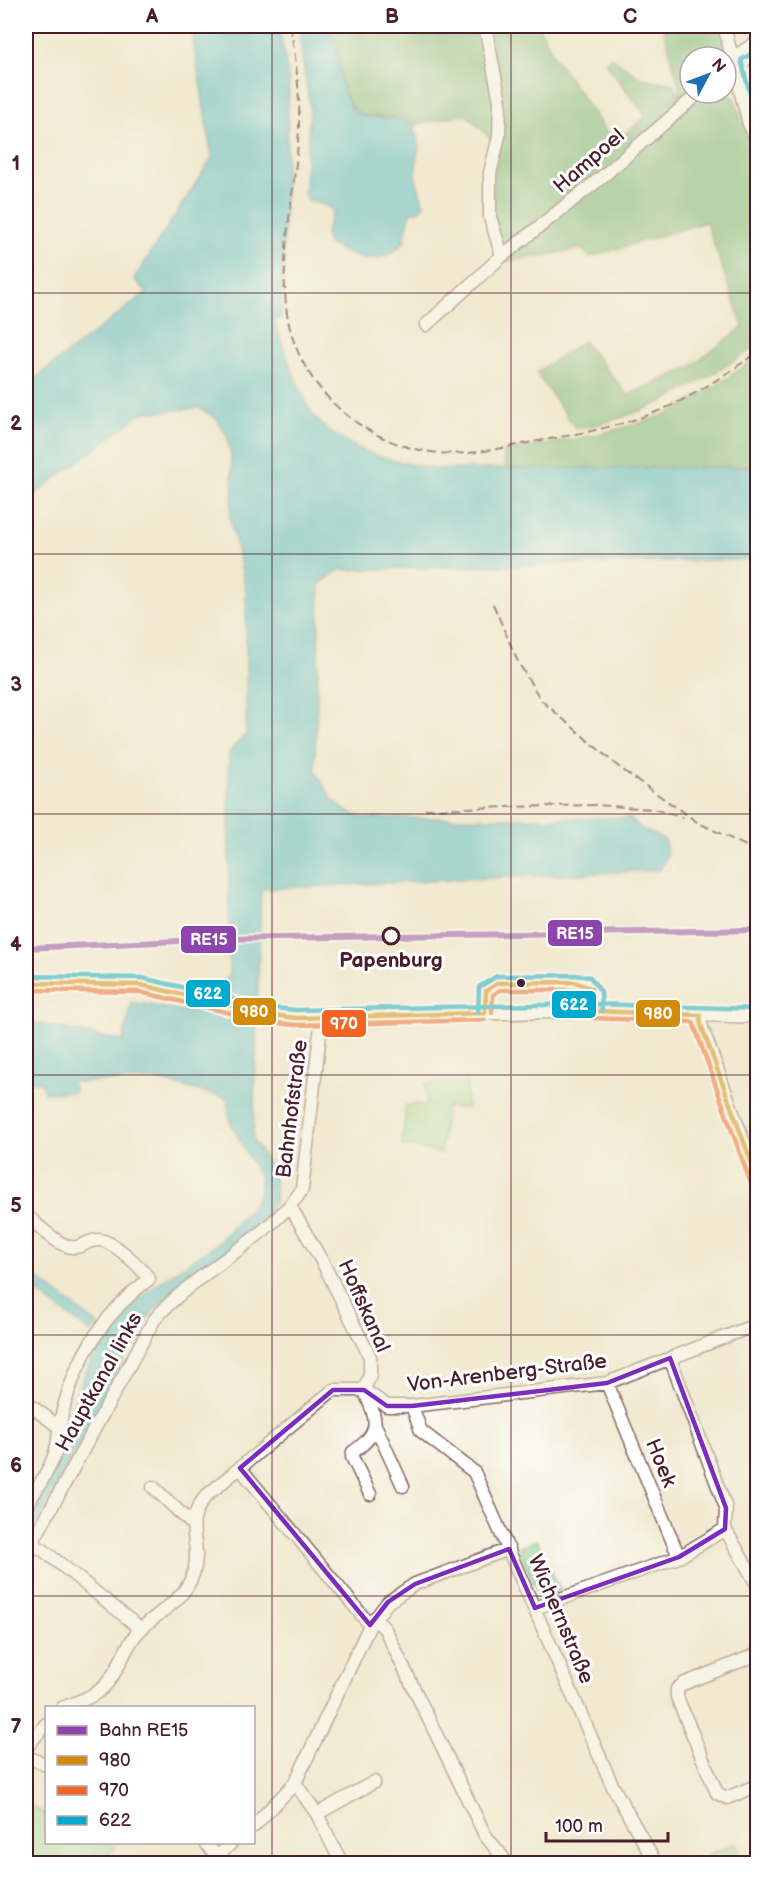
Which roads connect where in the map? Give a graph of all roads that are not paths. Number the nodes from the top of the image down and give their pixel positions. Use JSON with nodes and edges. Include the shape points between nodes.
{"nodes":[{"id":1,"x":485,"y":26,"type":"edge"},
{"id":2,"x":724,"y":26,"type":"edge"},
{"id":3,"x":758,"y":41,"type":"edge"},
{"id":4,"x":727,"y":45,"type":"edge"},
{"id":5,"x":758,"y":47,"type":"edge"},
{"id":6,"x":738,"y":60,"type":"edge"},
{"id":7,"x":738,"y":61,"type":"edge"},
{"id":8,"x":738,"y":91,"type":"edge"},
{"id":9,"x":685,"y":105,"type":"edge"},
{"id":10,"x":758,"y":142,"type":"edge"},
{"id":11,"x":502,"y":256,"type":"junction"},
{"id":12,"x":426,"y":325,"type":"dead end"},
{"id":13,"x":26,"y":983,"type":"edge"},
{"id":14,"x":700,"y":1015,"type":"junction"},
{"id":15,"x":322,"y":1016,"type":"junction"},
{"id":16,"x":758,"y":1017,"type":"edge"},
{"id":17,"x":758,"y":1181,"type":"edge"},
{"id":18,"x":290,"y":1206,"type":"junction"},
{"id":19,"x":26,"y":1215,"type":"edge"},
{"id":20,"x":758,"y":1324,"type":"edge"},
{"id":21,"x":670,"y":1358,"type":"junction"},
{"id":22,"x":607,"y":1383,"type":"junction"},
{"id":23,"x":364,"y":1390,"type":"junction"},
{"id":24,"x":26,"y":1402,"type":"edge"},
{"id":25,"x":412,"y":1406,"type":"junction"},
{"id":26,"x":59,"y":1427,"type":"junction"},
{"id":27,"x":376,"y":1427,"type":"junction"},
{"id":28,"x":240,"y":1468,"type":"junction"},
{"id":29,"x":403,"y":1486,"type":"dead end"},
{"id":30,"x":153,"y":1487,"type":"dead end"},
{"id":31,"x":370,"y":1494,"type":"dead end"},
{"id":32,"x":26,"y":1507,"type":"edge"},
{"id":33,"x":192,"y":1524,"type":"junction"},
{"id":34,"x":725,"y":1529,"type":"junction"},
{"id":35,"x":28,"y":1546,"type":"edge"},
{"id":36,"x":509,"y":1549,"type":"junction"},
{"id":37,"x":679,"y":1557,"type":"junction"},
{"id":38,"x":758,"y":1586,"type":"edge"},
{"id":39,"x":535,"y":1608,"type":"junction"},
{"id":40,"x":372,"y":1621,"type":"junction"},
{"id":41,"x":141,"y":1629,"type":"junction"},
{"id":42,"x":758,"y":1654,"type":"edge"},
{"id":43,"x":65,"y":1706,"type":"edge"},
{"id":44,"x":45,"y":1725,"type":"edge"},
{"id":45,"x":26,"y":1748,"type":"edge"},
{"id":46,"x":26,"y":1756,"type":"edge"},
{"id":47,"x":45,"y":1765,"type":"edge"},
{"id":48,"x":374,"y":1782,"type":"dead end"},
{"id":49,"x":295,"y":1783,"type":"junction"},
{"id":50,"x":758,"y":1785,"type":"edge"},
{"id":51,"x":317,"y":1814,"type":"junction"},
{"id":52,"x":255,"y":1825,"type":"edge"},
{"id":53,"x":206,"y":1844,"type":"edge"},
{"id":54,"x":230,"y":1844,"type":"edge"},
{"id":55,"x":217,"y":1860,"type":"edge"},
{"id":56,"x":342,"y":1863,"type":"edge"},
{"id":57,"x":508,"y":1863,"type":"edge"},
{"id":58,"x":656,"y":1863,"type":"edge"}],
"edges":[{"from":1,"to":11,"type":"street","via":[[500,101],[499,136],[490,173],[489,218]]},
{"from":2,"to":4,"type":"street"},
{"from":3,"to":6,"type":"street"},
{"from":5,"to":7,"type":"street"},
{"from":8,"to":10,"type":"street"},
{"from":9,"to":11,"type":"street","name":"Hampoel"},
{"from":11,"to":12,"type":"street","name":"Hampoel"},
{"from":13,"to":15,"type":"street","via":[[141,985],[271,1016]]},
{"from":14,"to":15,"type":"street","name":"Bahnhofstraße","via":[[594,1011]]},
{"from":14,"to":16,"type":"street","name":"Bahnhofstraße"},
{"from":14,"to":17,"type":"street"},
{"from":15,"to":18,"type":"street","name":"Bahnhofstraße","via":[[302,1189]]},
{"from":18,"to":23,"type":"street","name":"Hoffskanal","via":[[370,1357],[370,1375]]},
{"from":18,"to":35,"type":"street","name":"Hauptkanal links","via":[[176,1297],[154,1320]]},
{"from":19,"to":26,"type":"street","via":[[65,1246],[79,1248],[97,1240],[106,1243],[138,1264],[149,1279],[97,1331],[80,1361]]},
{"from":20,"to":21,"type":"street","name":"Von-Arenberg-Straße"},
{"from":21,"to":22,"type":"street","name":"Von-Arenberg-Straße"},
{"from":21,"to":34,"type":"street","via":[[726,1508]]},
{"from":22,"to":25,"type":"street","name":"Von-Arenberg-Straße"},
{"from":22,"to":37,"type":"street","name":"Hoek"},
{"from":23,"to":25,"type":"street","name":"Von-Arenberg-Straße","via":[[387,1406]]},
{"from":23,"to":27,"type":"street"},
{"from":23,"to":28,"type":"street","via":[[333,1390]]},
{"from":24,"to":26,"type":"street"},
{"from":25,"to":36,"type":"street","name":"Wichernstraße","via":[[421,1431],[474,1472]]},
{"from":26,"to":32,"type":"street","via":[[54,1457]]},
{"from":27,"to":29,"type":"street"},
{"from":27,"to":31,"type":"street","via":[[352,1457]]},
{"from":28,"to":33,"type":"street","via":[[196,1507]]},
{"from":28,"to":40,"type":"street"},
{"from":30,"to":33,"type":"street"},
{"from":33,"to":41,"type":"street","via":[[192,1578],[166,1611]]},
{"from":34,"to":37,"type":"street"},
{"from":34,"to":38,"type":"street"},
{"from":35,"to":41,"type":"street"},
{"from":36,"to":39,"type":"street","name":"Wichernstraße"},
{"from":36,"to":40,"type":"street","via":[[415,1584],[388,1602]]},
{"from":37,"to":39,"type":"street"},
{"from":39,"to":58,"type":"street","name":"Wichernstraße","via":[[613,1787]]},
{"from":40,"to":49,"type":"street"},
{"from":40,"to":57,"type":"street","via":[[385,1629],[485,1835]]},
{"from":41,"to":43,"type":"street","via":[[98,1693]]},
{"from":42,"to":50,"type":"street","via":[[677,1689],[717,1792],[727,1798]]},
{"from":44,"to":45,"type":"street"},
{"from":46,"to":47,"type":"street"},
{"from":48,"to":51,"type":"street"},
{"from":49,"to":51,"type":"street"},
{"from":49,"to":52,"type":"street"},
{"from":51,"to":56,"type":"street"},
{"from":53,"to":55,"type":"street"},
{"from":54,"to":55,"type":"street"}]}
